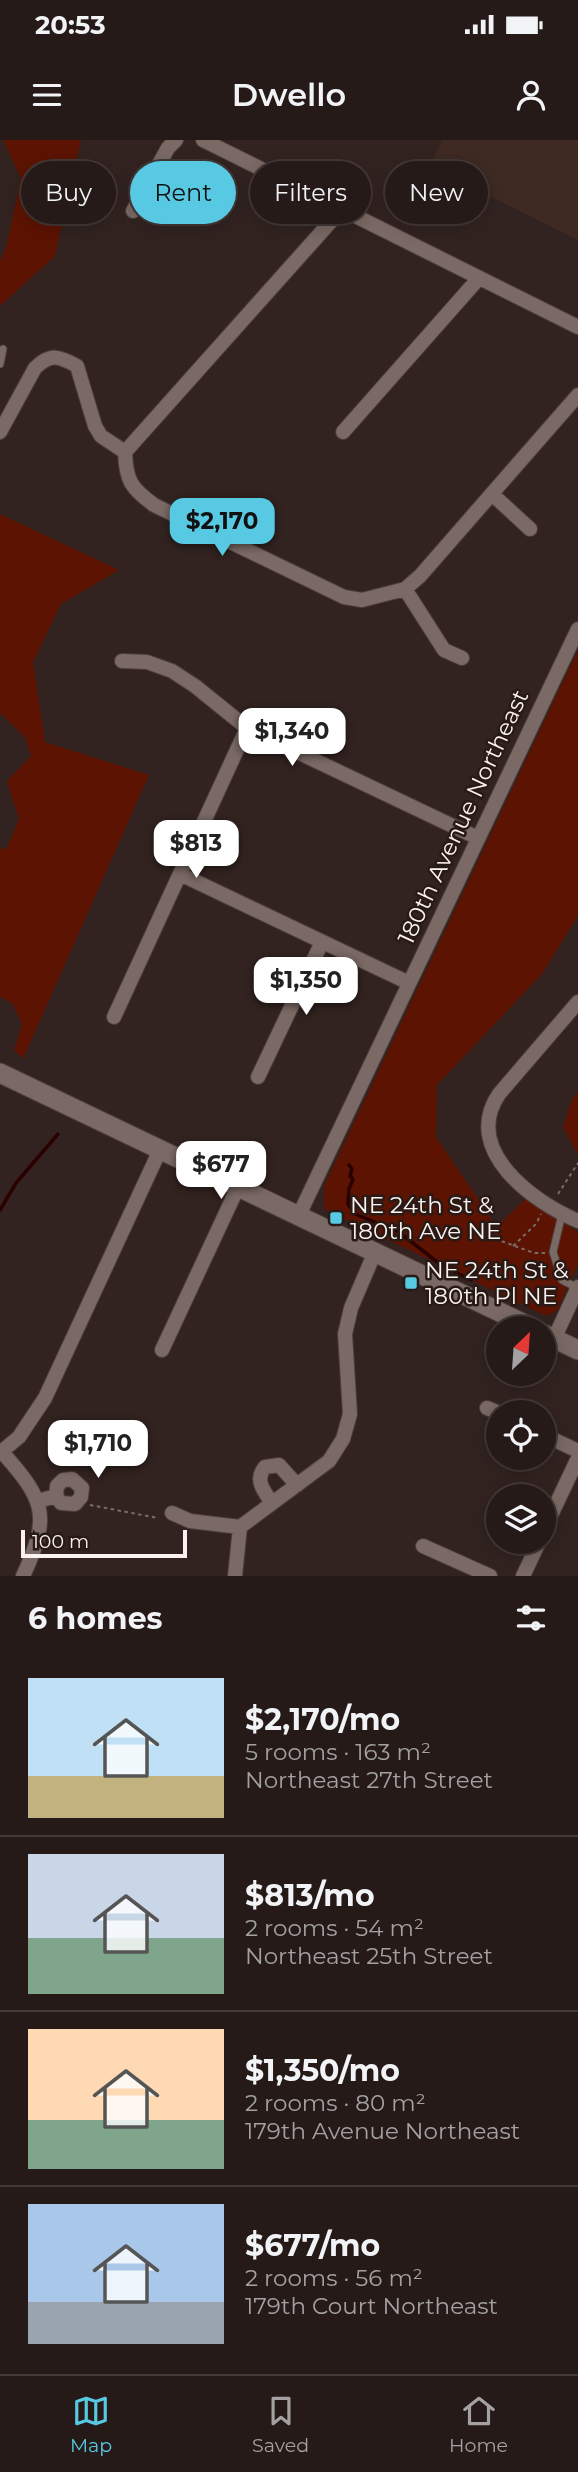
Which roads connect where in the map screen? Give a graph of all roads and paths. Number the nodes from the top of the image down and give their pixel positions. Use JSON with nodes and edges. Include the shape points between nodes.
{"nodes":[{"id":1,"x":176,"y":140,"type":"edge"},
{"id":2,"x":204,"y":140,"type":"edge"},
{"id":3,"x":161,"y":161,"type":"edge"},
{"id":4,"x":250,"y":163,"type":"edge"},
{"id":5,"x":329,"y":224,"type":"edge"},
{"id":6,"x":371,"y":224,"type":"edge"},
{"id":7,"x":479,"y":278,"type":"junction"},
{"id":8,"x":578,"y":327,"type":"edge"},
{"id":9,"x":3,"y":349,"type":"dead end"},
{"id":10,"x":0,"y":364,"type":"edge"},
{"id":11,"x":578,"y":395,"type":"edge"},
{"id":12,"x":0,"y":432,"type":"edge"},
{"id":13,"x":343,"y":432,"type":"dead end"},
{"id":14,"x":125,"y":452,"type":"junction"},
{"id":15,"x":492,"y":494,"type":"junction"},
{"id":16,"x":530,"y":529,"type":"dead end"},
{"id":17,"x":405,"y":589,"type":"junction"},
{"id":18,"x":578,"y":629,"type":"edge"},
{"id":19,"x":461,"y":658,"type":"dead end"},
{"id":20,"x":122,"y":661,"type":"dead end"},
{"id":21,"x":247,"y":728,"type":"junction"},
{"id":22,"x":478,"y":838,"type":"junction"},
{"id":23,"x":180,"y":874,"type":"junction"},
{"id":24,"x":322,"y":942,"type":"junction"},
{"id":25,"x":409,"y":983,"type":"junction"},
{"id":26,"x":578,"y":1002,"type":"edge"},
{"id":27,"x":114,"y":1017,"type":"dead end"},
{"id":28,"x":0,"y":1073,"type":"edge"},
{"id":29,"x":258,"y":1077,"type":"dead end"},
{"id":30,"x":160,"y":1150,"type":"junction"},
{"id":31,"x":578,"y":1163,"type":"edge"},
{"id":32,"x":238,"y":1187,"type":"junction"},
{"id":33,"x":556,"y":1210,"type":"junction"},
{"id":34,"x":299,"y":1215,"type":"junction"},
{"id":35,"x":578,"y":1221,"type":"edge"},
{"id":36,"x":482,"y":1234,"type":"dead end"},
{"id":37,"x":513,"y":1246,"type":"junction"},
{"id":38,"x":375,"y":1252,"type":"junction"},
{"id":39,"x":553,"y":1252,"type":"junction"},
{"id":40,"x":578,"y":1287,"type":"edge"},
{"id":41,"x":508,"y":1316,"type":"edge"},
{"id":42,"x":556,"y":1324,"type":"edge"},
{"id":43,"x":556,"y":1339,"type":"edge"},
{"id":44,"x":162,"y":1350,"type":"dead end"},
{"id":45,"x":578,"y":1350,"type":"edge"},
{"id":46,"x":556,"y":1441,"type":"edge"},
{"id":47,"x":578,"y":1451,"type":"edge"},
{"id":48,"x":1,"y":1453,"type":"edge"},
{"id":49,"x":578,"y":1458,"type":"edge"},
{"id":50,"x":296,"y":1485,"type":"junction"},
{"id":51,"x":56,"y":1496,"type":"junction"},
{"id":52,"x":80,"y":1499,"type":"junction"},
{"id":53,"x":38,"y":1501,"type":"junction"},
{"id":54,"x":272,"y":1503,"type":"junction"},
{"id":55,"x":556,"y":1505,"type":"edge"},
{"id":56,"x":172,"y":1513,"type":"dead end"},
{"id":57,"x":158,"y":1518,"type":"dead end"},
{"id":58,"x":240,"y":1527,"type":"junction"},
{"id":59,"x":423,"y":1546,"type":"dead end"},
{"id":60,"x":533,"y":1554,"type":"edge"},
{"id":61,"x":23,"y":1576,"type":"edge"},
{"id":62,"x":235,"y":1576,"type":"edge"},
{"id":63,"x":490,"y":1576,"type":"edge"},
{"id":64,"x":523,"y":1576,"type":"edge"}],
"edges":[{"from":1,"to":3,"type":"street"},
{"from":2,"to":4,"type":"street"},
{"from":5,"to":14,"type":"street"},
{"from":6,"to":7,"type":"street"},
{"from":7,"to":8,"type":"street"},
{"from":7,"to":13,"type":"street"},
{"from":9,"to":10,"type":"lane"},
{"from":11,"to":15,"type":"street"},
{"from":12,"to":14,"type":"street","via":[[35,368],[54,357],[77,366],[95,426],[101,436]]},
{"from":14,"to":17,"type":"street","via":[[129,482],[154,505],[344,597],[362,600]]},
{"from":15,"to":16,"type":"street"},
{"from":15,"to":17,"type":"street"},
{"from":17,"to":19,"type":"street","via":[[444,650]]},
{"from":18,"to":22,"type":"street","name":"180th Avenue Northeast"},
{"from":20,"to":21,"type":"street","via":[[147,662],[172,671]]},
{"from":21,"to":22,"type":"street"},
{"from":21,"to":23,"type":"street"},
{"from":22,"to":25,"type":"street","name":"180th Avenue Northeast"},
{"from":23,"to":24,"type":"street"},
{"from":23,"to":27,"type":"street"},
{"from":24,"to":25,"type":"street"},
{"from":24,"to":29,"type":"street"},
{"from":25,"to":34,"type":"street","name":"180th Avenue Northeast"},
{"from":26,"to":33,"type":"street","via":[[499,1094],[489,1116],[496,1156],[523,1186]]},
{"from":28,"to":30,"type":"main road"},
{"from":30,"to":32,"type":"main road"},
{"from":30,"to":48,"type":"street","via":[[45,1398],[19,1437]]},
{"from":31,"to":33,"type":"path"},
{"from":32,"to":34,"type":"main road"},
{"from":32,"to":44,"type":"street"},
{"from":33,"to":35,"type":"street"},
{"from":33,"to":37,"type":"path","via":[[542,1211],[536,1224]]},
{"from":33,"to":39,"type":"lane"},
{"from":34,"to":38,"type":"main road"},
{"from":36,"to":37,"type":"path"},
{"from":37,"to":39,"type":"path","via":[[534,1253]]},
{"from":38,"to":41,"type":"main road"},
{"from":38,"to":50,"type":"street","via":[[345,1334],[350,1414],[342,1439],[329,1461]]},
{"from":39,"to":40,"type":"lane","via":[[562,1280]]},
{"from":40,"to":42,"type":"street"},
{"from":43,"to":45,"type":"main road"},
{"from":46,"to":47,"type":"street"},
{"from":48,"to":53,"type":"street"},
{"from":49,"to":55,"type":"street"},
{"from":50,"to":54,"type":"street"},
{"from":50,"to":54,"type":"street","via":[[279,1465],[265,1467],[260,1482]]},
{"from":51,"to":52,"type":"street","via":[[66,1505]]},
{"from":51,"to":52,"type":"street","via":[[59,1482],[72,1479],[82,1488]]},
{"from":51,"to":53,"type":"street"},
{"from":52,"to":57,"type":"path","via":[[88,1505]]},
{"from":53,"to":61,"type":"street","via":[[40,1537]]},
{"from":54,"to":58,"type":"street"},
{"from":56,"to":58,"type":"street","via":[[190,1521]]},
{"from":58,"to":62,"type":"street"},
{"from":59,"to":63,"type":"street"},
{"from":60,"to":64,"type":"street"}]}
